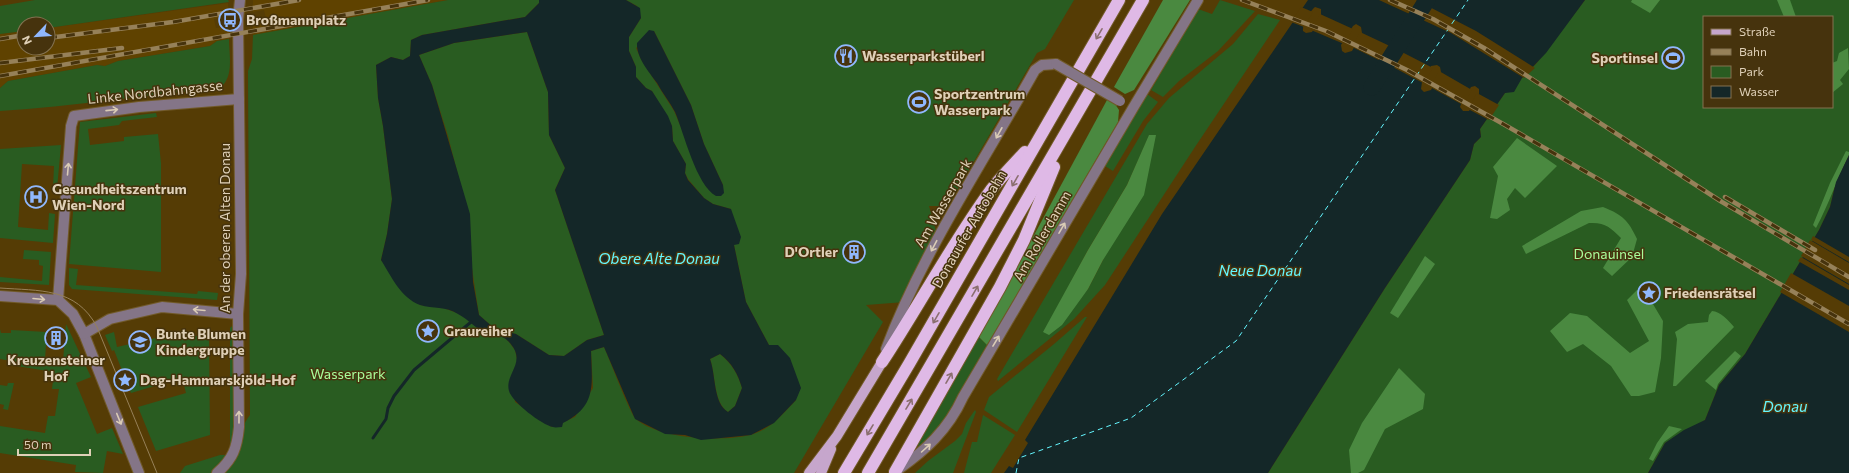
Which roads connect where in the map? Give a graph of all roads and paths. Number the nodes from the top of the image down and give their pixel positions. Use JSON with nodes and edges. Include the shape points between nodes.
{"nodes":[{"id":1,"x":240,"y":0,"type":"edge"},
{"id":2,"x":1119,"y":0,"type":"edge"},
{"id":3,"x":1142,"y":0,"type":"edge"},
{"id":4,"x":1198,"y":0,"type":"edge"},
{"id":5,"x":239,"y":98,"type":"junction"},
{"id":6,"x":1133,"y":108,"type":"junction"},
{"id":7,"x":1071,"y":124,"type":"junction"},
{"id":8,"x":1041,"y":135,"type":"junction"},
{"id":9,"x":0,"y":296,"type":"edge"},
{"id":10,"x":58,"y":300,"type":"junction"},
{"id":11,"x":238,"y":314,"type":"junction"},
{"id":12,"x":84,"y":334,"type":"junction"},
{"id":13,"x":882,"y":362,"type":"junction"},
{"id":14,"x":837,"y":436,"type":"junction"},
{"id":15,"x":894,"y":472,"type":"edge"},
{"id":16,"x":139,"y":473,"type":"edge"},
{"id":17,"x":217,"y":473,"type":"edge"},
{"id":18,"x":809,"y":473,"type":"edge"},
{"id":19,"x":821,"y":473,"type":"edge"},
{"id":20,"x":844,"y":473,"type":"edge"},
{"id":21,"x":868,"y":473,"type":"edge"}],
"edges":[{"from":1,"to":5,"type":"street","name":"An der oberen Alten Donau"},
{"from":2,"to":8,"type":"highway","name":"Donauufer Autobahn","one_way":true},
{"from":3,"to":7,"type":"highway"},
{"from":4,"to":6,"type":"street","name":"Am Rollerdamm"},
{"from":10,"to":5,"type":"street","name":"Linke Nordbahngasse","one_way":true,"via":[[74,116]]},
{"from":5,"to":11,"type":"street","name":"An der oberen Alten Donau","via":[[241,274]]},
{"from":6,"to":13,"type":"street","name":"Am Wasserpark","one_way":true,"bridge":true,"via":[[1056,64],[1042,65],[1035,70],[944,227],[905,302]]},
{"from":15,"to":6,"type":"street","name":"Am Rollerdamm","one_way":true,"via":[[914,459],[952,419]]},
{"from":15,"to":7,"type":"highway","one_way":true,"via":[[976,333],[1004,280],[1024,240]]},
{"from":21,"to":7,"type":"highway","one_way":true},
{"from":8,"to":13,"type":"highway","via":[[992,189],[953,246]]},
{"from":8,"to":20,"type":"highway","name":"Donauufer Autobahn","one_way":true},
{"from":9,"to":10,"type":"street","one_way":true},
{"from":10,"to":12,"type":"street","via":[[73,314]]},
{"from":11,"to":12,"type":"street","one_way":true,"via":[[162,307],[110,319]]},
{"from":17,"to":11,"type":"street","name":"An der oberen Alten Donau","one_way":true,"via":[[233,455],[237,445]]},
{"from":12,"to":16,"type":"street","one_way":true},
{"from":13,"to":14,"type":"main road"},
{"from":14,"to":18,"type":"main road"},
{"from":14,"to":19,"type":"main road"}]}
